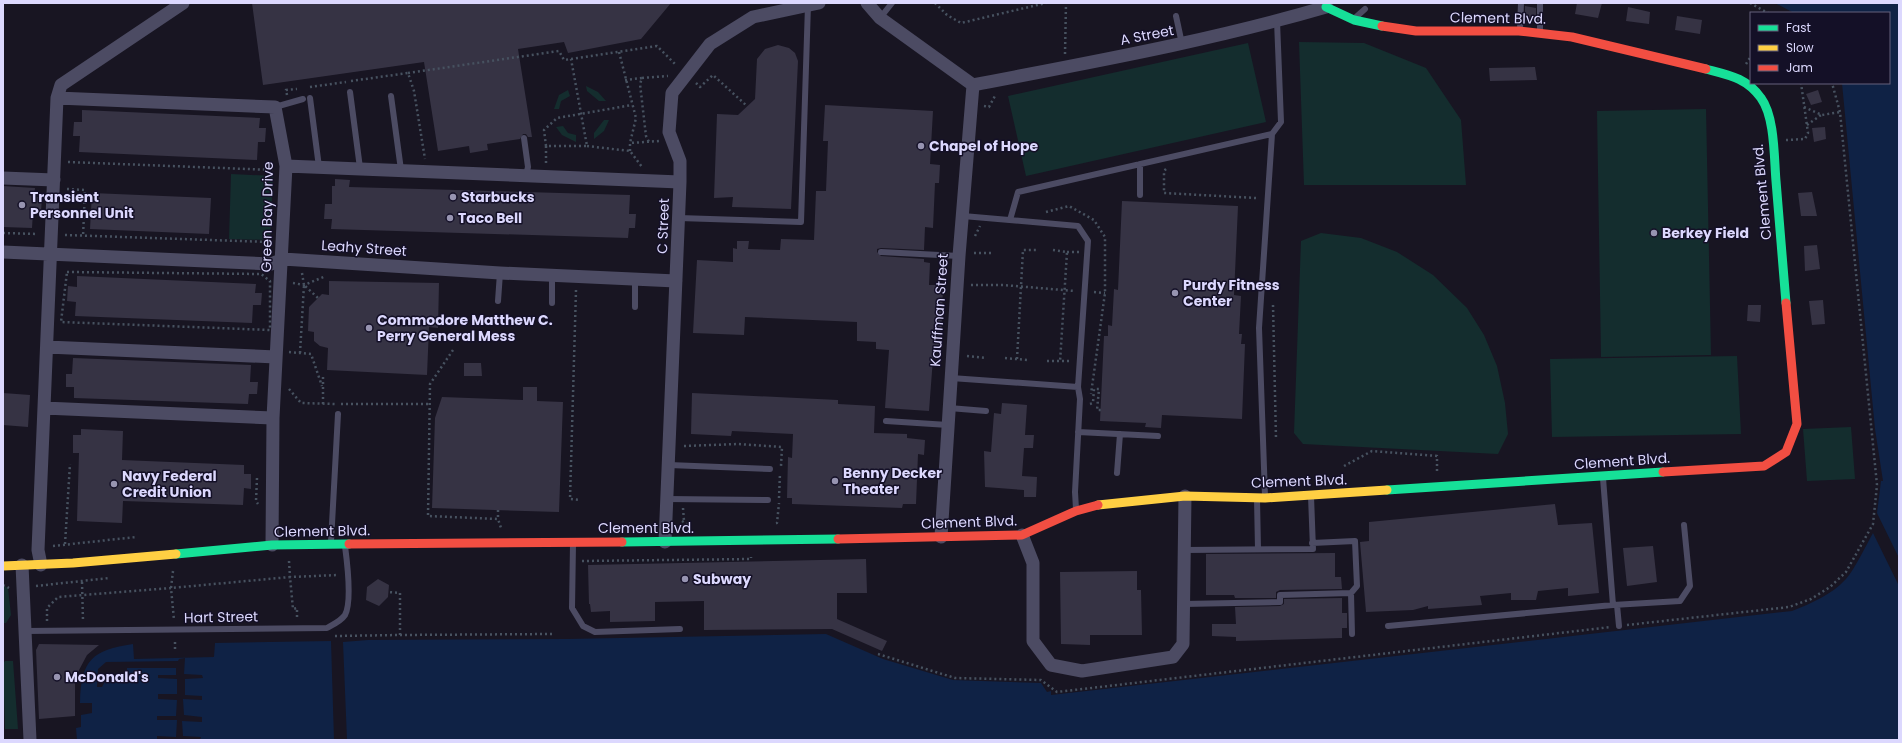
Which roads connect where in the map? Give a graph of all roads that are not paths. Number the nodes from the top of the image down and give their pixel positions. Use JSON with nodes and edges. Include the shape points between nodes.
{"nodes":[{"id":1,"x":183,"y":3,"type":"edge"},
{"id":2,"x":867,"y":3,"type":"edge"},
{"id":3,"x":892,"y":3,"type":"edge"},
{"id":4,"x":1521,"y":3,"type":"edge"},
{"id":5,"x":1540,"y":3,"type":"edge"},
{"id":6,"x":814,"y":4,"type":"edge"},
{"id":7,"x":1326,"y":5,"type":"edge"},
{"id":8,"x":1365,"y":9,"type":"dead end"},
{"id":9,"x":1176,"y":16,"type":"dead end"},
{"id":10,"x":880,"y":18,"type":"junction"},
{"id":11,"x":1354,"y":20,"type":"junction"},
{"id":12,"x":1277,"y":21,"type":"junction"},
{"id":13,"x":1519,"y":31,"type":"junction"},
{"id":14,"x":1540,"y":32,"type":"junction"},
{"id":15,"x":1182,"y":44,"type":"junction"},
{"id":16,"x":973,"y":85,"type":"junction"},
{"id":17,"x":350,"y":92,"type":"dead end"},
{"id":18,"x":390,"y":96,"type":"dead end"},
{"id":19,"x":57,"y":98,"type":"junction"},
{"id":20,"x":310,"y":98,"type":"dead end"},
{"id":21,"x":303,"y":99,"type":"dead end"},
{"id":22,"x":281,"y":105,"type":"junction"},
{"id":23,"x":1272,"y":134,"type":"junction"},
{"id":24,"x":524,"y":138,"type":"dead end"},
{"id":25,"x":1140,"y":164,"type":"junction"},
{"id":26,"x":286,"y":166,"type":"junction"},
{"id":27,"x":319,"y":167,"type":"junction"},
{"id":28,"x":360,"y":168,"type":"junction"},
{"id":29,"x":401,"y":170,"type":"junction"},
{"id":30,"x":526,"y":175,"type":"junction"},
{"id":31,"x":3,"y":178,"type":"edge"},
{"id":32,"x":60,"y":181,"type":"junction"},
{"id":33,"x":680,"y":182,"type":"junction"},
{"id":34,"x":1140,"y":195,"type":"dead end"},
{"id":35,"x":963,"y":216,"type":"junction"},
{"id":36,"x":679,"y":218,"type":"junction"},
{"id":37,"x":1010,"y":220,"type":"junction"},
{"id":38,"x":3,"y":252,"type":"edge"},
{"id":39,"x":881,"y":252,"type":"dead end"},
{"id":40,"x":51,"y":254,"type":"junction"},
{"id":41,"x":959,"y":256,"type":"junction"},
{"id":42,"x":282,"y":259,"type":"junction"},
{"id":43,"x":500,"y":273,"type":"junction"},
{"id":44,"x":552,"y":276,"type":"junction"},
{"id":45,"x":635,"y":279,"type":"junction"},
{"id":46,"x":676,"y":281,"type":"junction"},
{"id":47,"x":498,"y":301,"type":"dead end"},
{"id":48,"x":552,"y":303,"type":"dead end"},
{"id":49,"x":635,"y":307,"type":"dead end"},
{"id":50,"x":47,"y":347,"type":"junction"},
{"id":51,"x":276,"y":354,"type":"junction"},
{"id":52,"x":951,"y":378,"type":"junction"},
{"id":53,"x":1078,"y":387,"type":"junction"},
{"id":54,"x":44,"y":408,"type":"junction"},
{"id":55,"x":949,"y":408,"type":"junction"},
{"id":56,"x":986,"y":411,"type":"dead end"},
{"id":57,"x":338,"y":414,"type":"dead end"},
{"id":58,"x":274,"y":418,"type":"junction"},
{"id":59,"x":886,"y":421,"type":"dead end"},
{"id":60,"x":948,"y":425,"type":"junction"},
{"id":61,"x":1078,"y":432,"type":"junction"},
{"id":62,"x":1120,"y":434,"type":"junction"},
{"id":63,"x":1158,"y":436,"type":"dead end"},
{"id":64,"x":669,"y":465,"type":"junction"},
{"id":65,"x":770,"y":468,"type":"dead end"},
{"id":66,"x":1117,"y":473,"type":"dead end"},
{"id":67,"x":1603,"y":476,"type":"junction"},
{"id":68,"x":1311,"y":495,"type":"junction"},
{"id":69,"x":1185,"y":496,"type":"junction"},
{"id":70,"x":1261,"y":498,"type":"junction"},
{"id":71,"x":667,"y":499,"type":"junction"},
{"id":72,"x":768,"y":500,"type":"dead end"},
{"id":73,"x":1076,"y":511,"type":"junction"},
{"id":74,"x":1684,"y":525,"type":"dead end"},
{"id":75,"x":1022,"y":535,"type":"junction"},
{"id":76,"x":941,"y":537,"type":"junction"},
{"id":77,"x":573,"y":542,"type":"junction"},
{"id":78,"x":665,"y":542,"type":"junction"},
{"id":79,"x":1312,"y":543,"type":"junction"},
{"id":80,"x":272,"y":545,"type":"junction"},
{"id":81,"x":330,"y":546,"type":"junction"},
{"id":82,"x":345,"y":546,"type":"junction"},
{"id":83,"x":1258,"y":549,"type":"junction"},
{"id":84,"x":1185,"y":550,"type":"junction"},
{"id":85,"x":22,"y":565,"type":"junction"},
{"id":86,"x":41,"y":565,"type":"junction"},
{"id":87,"x":3,"y":566,"type":"edge"},
{"id":88,"x":1351,"y":593,"type":"junction"},
{"id":89,"x":1184,"y":604,"type":"junction"},
{"id":90,"x":1615,"y":605,"type":"junction"},
{"id":91,"x":1388,"y":626,"type":"dead end"},
{"id":92,"x":1619,"y":626,"type":"road end"},
{"id":93,"x":680,"y":629,"type":"dead end"},
{"id":94,"x":24,"y":631,"type":"junction"},
{"id":95,"x":1352,"y":634,"type":"dead end"},
{"id":96,"x":30,"y":740,"type":"edge"}],
"edges":[{"from":1,"to":19,"type":"street","via":[[61,85]]},
{"from":2,"to":10,"type":"street"},
{"from":3,"to":10,"type":"lane"},
{"from":4,"to":13,"type":"lane"},
{"from":5,"to":14,"type":"lane"},
{"from":6,"to":33,"type":"street","name":"C Street","via":[[753,17],[710,44],[672,93],[669,132],[680,161]]},
{"from":6,"to":36,"type":"lane","via":[[801,222]]},
{"from":7,"to":11,"type":"street","name":"Clement Blvd."},
{"from":7,"to":12,"type":"street","name":"A Street"},
{"from":8,"to":11,"type":"lane"},
{"from":9,"to":15,"type":"lane"},
{"from":10,"to":16,"type":"street"},
{"from":11,"to":13,"type":"street","name":"Clement Blvd.","via":[[1416,31]]},
{"from":12,"to":15,"type":"street","name":"A Street"},
{"from":12,"to":23,"type":"lane","via":[[1281,122]]},
{"from":13,"to":14,"type":"street","name":"Clement Blvd."},
{"from":14,"to":67,"type":"street","name":"Clement Blvd.","via":[[1572,37],[1738,77],[1756,90],[1767,106],[1772,140],[1797,424],[1786,452],[1764,466]]},
{"from":15,"to":16,"type":"street","name":"A Street"},
{"from":16,"to":35,"type":"street","name":"Kauffman Street"},
{"from":17,"to":28,"type":"lane"},
{"from":18,"to":29,"type":"lane"},
{"from":19,"to":22,"type":"street"},
{"from":19,"to":32,"type":"street"},
{"from":20,"to":27,"type":"lane"},
{"from":21,"to":22,"type":"lane"},
{"from":22,"to":26,"type":"street","name":"Green Bay Drive"},
{"from":23,"to":25,"type":"lane"},
{"from":23,"to":70,"type":"lane","via":[[1259,328]]},
{"from":24,"to":30,"type":"lane","via":[[528,167]]},
{"from":25,"to":34,"type":"lane"},
{"from":25,"to":37,"type":"lane","via":[[1018,192]]},
{"from":26,"to":27,"type":"street"},
{"from":26,"to":42,"type":"street","name":"Green Bay Drive"},
{"from":27,"to":28,"type":"street"},
{"from":28,"to":29,"type":"street"},
{"from":29,"to":30,"type":"street"},
{"from":30,"to":33,"type":"street"},
{"from":31,"to":32,"type":"street"},
{"from":32,"to":40,"type":"street"},
{"from":33,"to":36,"type":"street","name":"C Street"},
{"from":35,"to":37,"type":"lane"},
{"from":35,"to":41,"type":"street","name":"Kauffman Street"},
{"from":36,"to":46,"type":"street","name":"C Street"},
{"from":37,"to":53,"type":"lane","via":[[1078,226],[1088,241]]},
{"from":38,"to":40,"type":"street","name":"Leahy Street"},
{"from":39,"to":41,"type":"lane"},
{"from":40,"to":42,"type":"street","name":"Leahy Street","via":[[271,264]]},
{"from":40,"to":50,"type":"street"},
{"from":41,"to":52,"type":"street","name":"Kauffman Street"},
{"from":42,"to":43,"type":"street","name":"Leahy Street"},
{"from":42,"to":51,"type":"street","name":"Green Bay Drive"},
{"from":43,"to":44,"type":"street","name":"Leahy Street"},
{"from":43,"to":47,"type":"lane"},
{"from":44,"to":45,"type":"street","name":"Leahy Street"},
{"from":44,"to":48,"type":"lane"},
{"from":45,"to":46,"type":"street","name":"Leahy Street"},
{"from":45,"to":49,"type":"lane"},
{"from":46,"to":64,"type":"street","name":"C Street"},
{"from":50,"to":51,"type":"street"},
{"from":50,"to":54,"type":"street"},
{"from":51,"to":58,"type":"street","name":"Green Bay Drive"},
{"from":52,"to":53,"type":"lane"},
{"from":52,"to":55,"type":"street","name":"Kauffman Street"},
{"from":53,"to":61,"type":"lane"},
{"from":54,"to":58,"type":"street"},
{"from":54,"to":86,"type":"street","via":[[38,550]]},
{"from":55,"to":56,"type":"lane"},
{"from":55,"to":60,"type":"street","name":"Kauffman Street"},
{"from":57,"to":81,"type":"lane"},
{"from":58,"to":80,"type":"street","name":"Green Bay Drive"},
{"from":59,"to":60,"type":"lane"},
{"from":60,"to":76,"type":"street","name":"Kauffman Street"},
{"from":61,"to":62,"type":"lane"},
{"from":61,"to":73,"type":"lane"},
{"from":62,"to":63,"type":"lane"},
{"from":62,"to":66,"type":"lane"},
{"from":64,"to":65,"type":"lane"},
{"from":64,"to":71,"type":"street","name":"C Street"},
{"from":67,"to":68,"type":"street","name":"Clement Blvd."},
{"from":67,"to":90,"type":"lane"},
{"from":68,"to":70,"type":"street","name":"Clement Blvd."},
{"from":68,"to":79,"type":"lane"},
{"from":69,"to":70,"type":"street","name":"Clement Blvd."},
{"from":69,"to":73,"type":"street","name":"Clement Blvd.","via":[[1103,504]]},
{"from":69,"to":84,"type":"street"},
{"from":70,"to":83,"type":"lane"},
{"from":71,"to":72,"type":"lane"},
{"from":71,"to":78,"type":"street","name":"C Street"},
{"from":73,"to":75,"type":"street","name":"Clement Blvd."},
{"from":74,"to":90,"type":"lane","via":[[1690,586],[1680,600]]},
{"from":75,"to":76,"type":"street","name":"Clement Blvd."},
{"from":75,"to":89,"type":"street","via":[[1033,563],[1033,641],[1051,665],[1082,671],[1173,657],[1184,644]]},
{"from":76,"to":78,"type":"street","name":"Clement Blvd."},
{"from":77,"to":78,"type":"street","name":"Clement Blvd."},
{"from":77,"to":82,"type":"street","name":"Clement Blvd."},
{"from":77,"to":93,"type":"lane","via":[[572,608],[583,626],[595,632]]},
{"from":79,"to":83,"type":"lane","via":[[1313,549]]},
{"from":79,"to":88,"type":"lane","via":[[1355,540],[1357,586]]},
{"from":80,"to":81,"type":"street","name":"Clement Blvd."},
{"from":80,"to":86,"type":"street","name":"Clement Blvd."},
{"from":81,"to":82,"type":"street","name":"Clement Blvd."},
{"from":82,"to":94,"type":"lane","name":"Hart Street","via":[[348,602],[345,614],[339,622],[327,628]]},
{"from":83,"to":84,"type":"lane"},
{"from":84,"to":89,"type":"street"},
{"from":85,"to":86,"type":"street","name":"Clement Blvd."},
{"from":85,"to":87,"type":"street","name":"Clement Blvd."},
{"from":85,"to":94,"type":"street"},
{"from":88,"to":89,"type":"lane","via":[[1280,595],[1280,602]]},
{"from":88,"to":95,"type":"lane"},
{"from":90,"to":91,"type":"lane"},
{"from":90,"to":92,"type":"lane"},
{"from":94,"to":96,"type":"street"}]}
